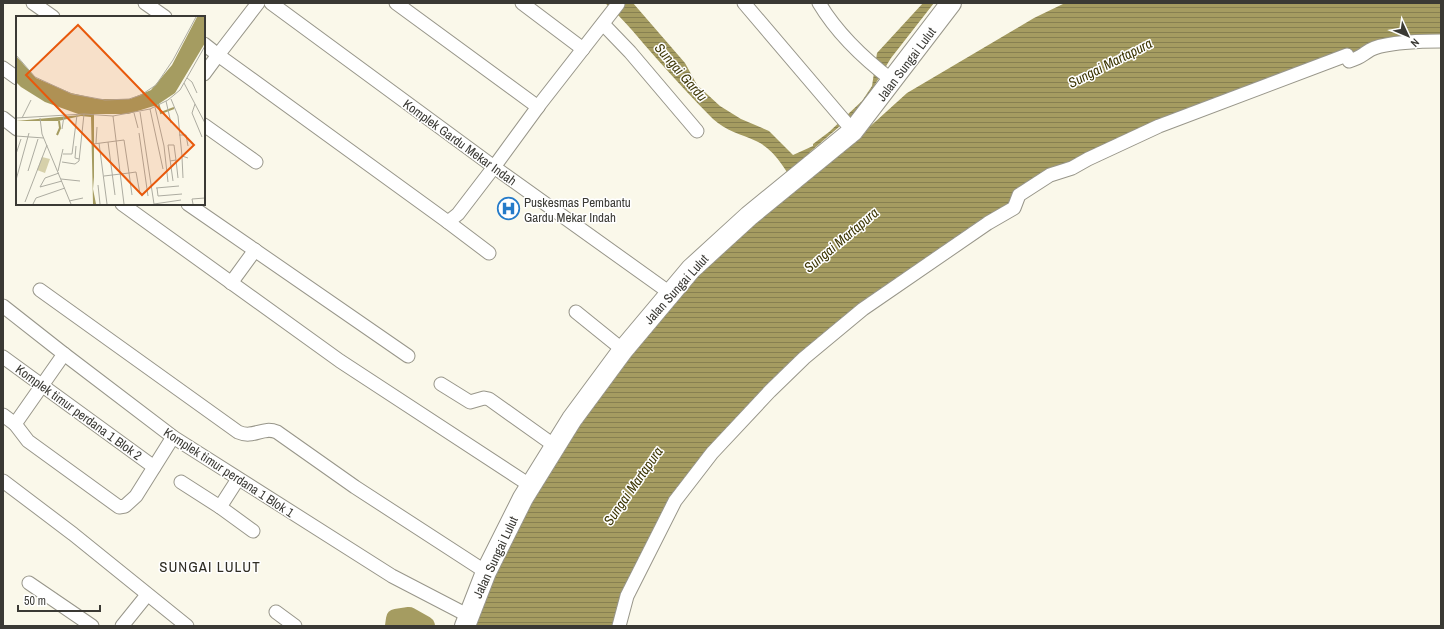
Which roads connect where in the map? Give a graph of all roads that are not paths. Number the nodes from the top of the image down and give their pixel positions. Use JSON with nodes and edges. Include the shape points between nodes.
{"nodes":[{"id":1,"x":33,"y":3,"type":"edge"},
{"id":2,"x":145,"y":3,"type":"edge"},
{"id":3,"x":258,"y":3,"type":"edge"},
{"id":4,"x":271,"y":3,"type":"edge"},
{"id":5,"x":396,"y":3,"type":"edge"},
{"id":6,"x":522,"y":3,"type":"edge"},
{"id":7,"x":744,"y":3,"type":"edge"},
{"id":8,"x":819,"y":3,"type":"edge"},
{"id":9,"x":951,"y":3,"type":"edge"},
{"id":10,"x":618,"y":4,"type":"edge"},
{"id":11,"x":52,"y":16,"type":"edge"},
{"id":12,"x":164,"y":16,"type":"edge"},
{"id":13,"x":603,"y":24,"type":"junction"},
{"id":14,"x":1441,"y":41,"type":"edge"},
{"id":15,"x":205,"y":45,"type":"edge"},
{"id":16,"x":583,"y":49,"type":"junction"},
{"id":17,"x":218,"y":54,"type":"junction"},
{"id":18,"x":3,"y":68,"type":"edge"},
{"id":19,"x":205,"y":73,"type":"edge"},
{"id":20,"x":16,"y":77,"type":"edge"},
{"id":21,"x":889,"y":78,"type":"junction"},
{"id":22,"x":538,"y":107,"type":"junction"},
{"id":23,"x":3,"y":118,"type":"edge"},
{"id":24,"x":205,"y":125,"type":"edge"},
{"id":25,"x":847,"y":125,"type":"junction"},
{"id":26,"x":16,"y":128,"type":"edge"},
{"id":27,"x":697,"y":131,"type":"dead end"},
{"id":28,"x":256,"y":162,"type":"dead end"},
{"id":29,"x":494,"y":167,"type":"junction"},
{"id":30,"x":123,"y":205,"type":"edge"},
{"id":31,"x":189,"y":205,"type":"edge"},
{"id":32,"x":448,"y":222,"type":"junction"},
{"id":33,"x":254,"y":250,"type":"junction"},
{"id":34,"x":489,"y":253,"type":"dead end"},
{"id":35,"x":231,"y":283,"type":"junction"},
{"id":36,"x":40,"y":290,"type":"dead end"},
{"id":37,"x":670,"y":293,"type":"junction"},
{"id":38,"x":3,"y":306,"type":"edge"},
{"id":39,"x":576,"y":312,"type":"dead end"},
{"id":40,"x":623,"y":350,"type":"junction"},
{"id":41,"x":64,"y":354,"type":"junction"},
{"id":42,"x":408,"y":356,"type":"dead end"},
{"id":43,"x":3,"y":357,"type":"edge"},
{"id":44,"x":441,"y":384,"type":"dead end"},
{"id":45,"x":42,"y":386,"type":"junction"},
{"id":46,"x":3,"y":415,"type":"edge"},
{"id":47,"x":15,"y":424,"type":"junction"},
{"id":48,"x":173,"y":437,"type":"junction"},
{"id":49,"x":555,"y":446,"type":"junction"},
{"id":50,"x":154,"y":466,"type":"junction"},
{"id":51,"x":238,"y":479,"type":"junction"},
{"id":52,"x":3,"y":481,"type":"edge"},
{"id":53,"x":181,"y":482,"type":"dead end"},
{"id":54,"x":531,"y":486,"type":"junction"},
{"id":55,"x":220,"y":507,"type":"junction"},
{"id":56,"x":253,"y":531,"type":"dead end"},
{"id":57,"x":486,"y":572,"type":"junction"},
{"id":58,"x":29,"y":584,"type":"dead end"},
{"id":59,"x":147,"y":595,"type":"junction"},
{"id":60,"x":276,"y":612,"type":"dead end"},
{"id":61,"x":467,"y":621,"type":"edge"},
{"id":62,"x":92,"y":626,"type":"edge"},
{"id":63,"x":122,"y":626,"type":"edge"},
{"id":64,"x":187,"y":626,"type":"edge"},
{"id":65,"x":295,"y":626,"type":"edge"},
{"id":66,"x":619,"y":626,"type":"edge"}],
"edges":[{"from":1,"to":11,"type":"street"},
{"from":2,"to":12,"type":"street"},
{"from":3,"to":17,"type":"street"},
{"from":4,"to":29,"type":"street","name":"Komplek Gardu Mekar Indah"},
{"from":5,"to":22,"type":"street"},
{"from":6,"to":16,"type":"street"},
{"from":7,"to":25,"type":"street"},
{"from":8,"to":21,"type":"street","via":[[856,51]]},
{"from":9,"to":21,"type":"main road","name":"Jalan Sungai Lulut"},
{"from":10,"to":13,"type":"street"},
{"from":13,"to":16,"type":"street"},
{"from":13,"to":27,"type":"street"},
{"from":14,"to":66,"type":"street","via":[[1420,41],[1379,47],[1370,50],[1361,58],[1349,61],[1347,55],[1159,126],[1072,168],[1050,175],[1026,189],[1014,208],[905,278],[817,346],[770,391],[712,453],[676,501],[627,596]]},
{"from":15,"to":17,"type":"street"},
{"from":16,"to":22,"type":"street"},
{"from":17,"to":19,"type":"street"},
{"from":17,"to":32,"type":"street"},
{"from":18,"to":20,"type":"street"},
{"from":21,"to":25,"type":"main road","name":"Jalan Sungai Lulut"},
{"from":22,"to":29,"type":"street"},
{"from":23,"to":26,"type":"street"},
{"from":24,"to":28,"type":"street"},
{"from":25,"to":37,"type":"main road","name":"Jalan Sungai Lulut","via":[[828,152],[749,216],[711,250]]},
{"from":29,"to":32,"type":"street","via":[[458,214]]},
{"from":29,"to":37,"type":"street","name":"Komplek Gardu Mekar Indah"},
{"from":30,"to":35,"type":"street"},
{"from":31,"to":33,"type":"street"},
{"from":32,"to":34,"type":"street"},
{"from":33,"to":35,"type":"street"},
{"from":33,"to":42,"type":"street"},
{"from":35,"to":54,"type":"street","via":[[340,361]]},
{"from":36,"to":57,"type":"street","via":[[238,432],[246,435],[270,429],[277,432]]},
{"from":37,"to":40,"type":"main road","name":"Jalan Sungai Lulut"},
{"from":38,"to":41,"type":"street","name":"Komplek timur perdana 1 Blok 1"},
{"from":39,"to":40,"type":"street"},
{"from":40,"to":49,"type":"main road","name":"Jalan Sungai Lulut"},
{"from":41,"to":45,"type":"street"},
{"from":41,"to":48,"type":"street","name":"Komplek timur perdana 1 Blok 1"},
{"from":43,"to":45,"type":"street","name":"Komplek timur perdana 1 Blok 2"},
{"from":44,"to":49,"type":"street","via":[[470,402],[489,399]]},
{"from":45,"to":47,"type":"street"},
{"from":45,"to":50,"type":"street","name":"Komplek timur perdana 1 Blok 2"},
{"from":46,"to":47,"type":"street"},
{"from":47,"to":50,"type":"street","via":[[28,440],[119,507],[130,502]]},
{"from":48,"to":50,"type":"street"},
{"from":48,"to":51,"type":"street","name":"Komplek timur perdana 1 Blok 1"},
{"from":49,"to":54,"type":"main road","name":"Jalan Sungai Lulut"},
{"from":51,"to":55,"type":"street"},
{"from":51,"to":61,"type":"street","name":"Komplek timur perdana 1 Blok 1"},
{"from":52,"to":59,"type":"street"},
{"from":53,"to":55,"type":"street"},
{"from":54,"to":57,"type":"main road","name":"Jalan Sungai Lulut"},
{"from":55,"to":56,"type":"street"},
{"from":57,"to":61,"type":"main road","name":"Jalan Sungai Lulut"},
{"from":58,"to":62,"type":"street"},
{"from":59,"to":63,"type":"street"},
{"from":59,"to":64,"type":"street"},
{"from":60,"to":65,"type":"street"}]}
